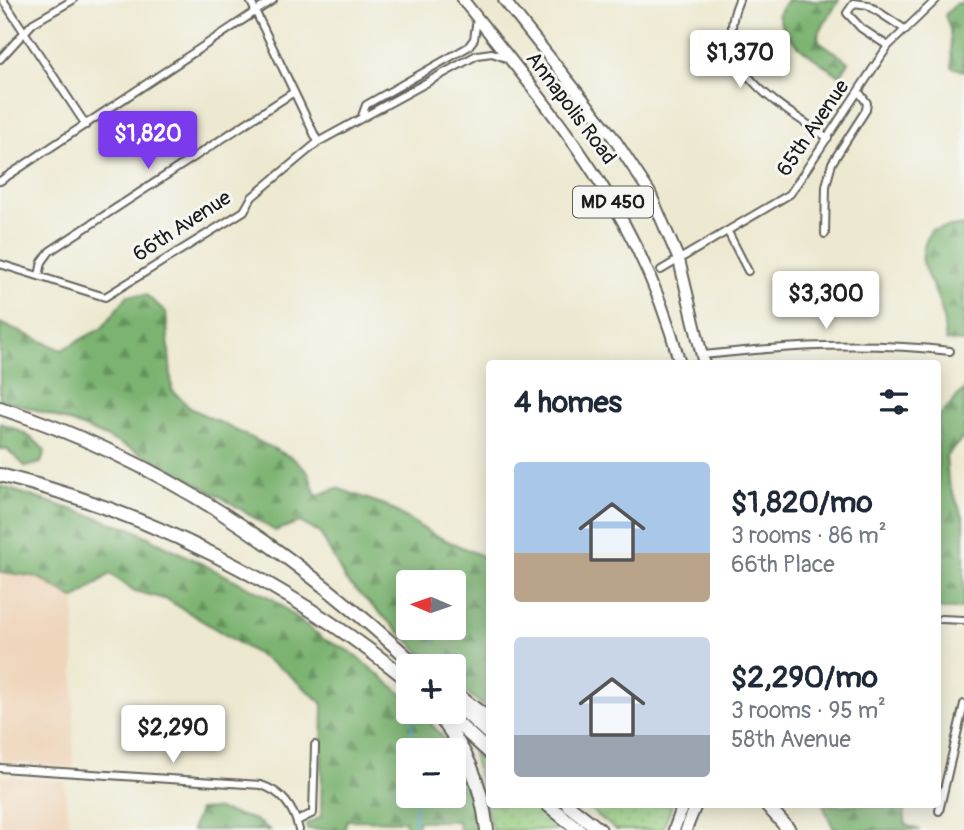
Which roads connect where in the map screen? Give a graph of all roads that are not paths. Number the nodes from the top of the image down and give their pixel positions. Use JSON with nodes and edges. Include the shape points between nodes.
{"nodes":[{"id":1,"x":3,"y":0,"type":"edge"},
{"id":2,"x":73,"y":0,"type":"edge"},
{"id":3,"x":250,"y":0,"type":"edge"},
{"id":4,"x":273,"y":0,"type":"edge"},
{"id":5,"x":463,"y":0,"type":"edge"},
{"id":6,"x":504,"y":0,"type":"edge"},
{"id":7,"x":739,"y":0,"type":"edge"},
{"id":8,"x":936,"y":0,"type":"edge"},
{"id":9,"x":257,"y":12,"type":"junction"},
{"id":10,"x":477,"y":18,"type":"junction"},
{"id":11,"x":25,"y":30,"type":"junction"},
{"id":12,"x":906,"y":30,"type":"junction"},
{"id":13,"x":888,"y":46,"type":"junction"},
{"id":14,"x":0,"y":60,"type":"edge"},
{"id":15,"x":511,"y":60,"type":"junction"},
{"id":16,"x":295,"y":92,"type":"junction"},
{"id":17,"x":859,"y":92,"type":"junction"},
{"id":18,"x":362,"y":117,"type":"junction"},
{"id":19,"x":86,"y":125,"type":"junction"},
{"id":20,"x":828,"y":138,"type":"junction"},
{"id":21,"x":318,"y":142,"type":"junction"},
{"id":22,"x":819,"y":155,"type":"junction"},
{"id":23,"x":832,"y":163,"type":"junction"},
{"id":24,"x":0,"y":181,"type":"edge"},
{"id":25,"x":728,"y":232,"type":"junction"},
{"id":26,"x":825,"y":234,"type":"dead end"},
{"id":27,"x":680,"y":260,"type":"junction"},
{"id":28,"x":0,"y":264,"type":"edge"},
{"id":29,"x":661,"y":270,"type":"dead end"},
{"id":30,"x":747,"y":271,"type":"dead end"},
{"id":31,"x":40,"y":276,"type":"junction"},
{"id":32,"x":950,"y":351,"type":"dead end"},
{"id":33,"x":679,"y":360,"type":"edge"},
{"id":34,"x":704,"y":360,"type":"edge"},
{"id":35,"x":0,"y":408,"type":"edge"},
{"id":36,"x":0,"y":475,"type":"edge"},
{"id":37,"x":941,"y":619,"type":"dead end"},
{"id":38,"x":964,"y":620,"type":"edge"},
{"id":39,"x":403,"y":654,"type":"edge"},
{"id":40,"x":396,"y":671,"type":"edge"},
{"id":41,"x":466,"y":702,"type":"edge"},
{"id":42,"x":964,"y":704,"type":"edge"},
{"id":43,"x":466,"y":713,"type":"edge"},
{"id":44,"x":486,"y":717,"type":"edge"},
{"id":45,"x":445,"y":724,"type":"edge"},
{"id":46,"x":458,"y":724,"type":"edge"},
{"id":47,"x":486,"y":731,"type":"edge"},
{"id":48,"x":315,"y":745,"type":"dead end"},
{"id":49,"x":486,"y":749,"type":"edge"},
{"id":50,"x":0,"y":768,"type":"edge"},
{"id":51,"x":941,"y":802,"type":"edge"},
{"id":52,"x":552,"y":808,"type":"edge"},
{"id":53,"x":572,"y":808,"type":"edge"},
{"id":54,"x":682,"y":808,"type":"edge"},
{"id":55,"x":695,"y":808,"type":"edge"},
{"id":56,"x":764,"y":808,"type":"edge"},
{"id":57,"x":769,"y":808,"type":"edge"},
{"id":58,"x":940,"y":808,"type":"edge"},
{"id":59,"x":939,"y":811,"type":"dead end"},
{"id":60,"x":780,"y":818,"type":"junction"},
{"id":61,"x":297,"y":821,"type":"junction"},
{"id":62,"x":299,"y":830,"type":"edge"},
{"id":63,"x":487,"y":830,"type":"edge"},
{"id":64,"x":579,"y":830,"type":"edge"},
{"id":65,"x":600,"y":830,"type":"edge"},
{"id":66,"x":674,"y":830,"type":"edge"},
{"id":67,"x":686,"y":830,"type":"edge"},
{"id":68,"x":789,"y":830,"type":"edge"}],
"edges":[{"from":1,"to":11,"type":"street"},
{"from":2,"to":11,"type":"street"},
{"from":3,"to":9,"type":"street"},
{"from":4,"to":9,"type":"street"},
{"from":5,"to":10,"type":"main road","name":"Annapolis Road","number":"MD 450"},
{"from":6,"to":27,"type":"main road","name":"Annapolis Road","number":"MD 450","via":[[631,160],[657,205]]},
{"from":7,"to":20,"type":"street","via":[[733,37],[748,78],[762,94]]},
{"from":8,"to":12,"type":"street","name":"65th Avenue"},
{"from":9,"to":16,"type":"street"},
{"from":9,"to":19,"type":"street"},
{"from":10,"to":15,"type":"main road","name":"Annapolis Road","number":"MD 450"},
{"from":10,"to":18,"type":"street","name":"66th Avenue","via":[[468,47],[366,105]]},
{"from":11,"to":14,"type":"street"},
{"from":11,"to":19,"type":"street"},
{"from":12,"to":13,"type":"street","name":"65th Avenue"},
{"from":12,"to":13,"type":"street","via":[[868,5],[854,3],[847,13]]},
{"from":13,"to":17,"type":"street","name":"65th Avenue"},
{"from":15,"to":18,"type":"street","name":"66th Avenue","via":[[492,53],[477,55]]},
{"from":15,"to":33,"type":"main road","name":"Annapolis Road","number":"MD 450","via":[[606,189],[652,282]]},
{"from":16,"to":21,"type":"street"},
{"from":16,"to":31,"type":"street","via":[[50,251]]},
{"from":17,"to":20,"type":"street","name":"65th Avenue"},
{"from":17,"to":23,"type":"street","via":[[866,110]]},
{"from":18,"to":21,"type":"street","name":"66th Avenue"},
{"from":19,"to":24,"type":"street"},
{"from":20,"to":22,"type":"street","name":"65th Avenue"},
{"from":21,"to":31,"type":"street","name":"66th Avenue","via":[[252,197],[244,211],[105,297]]},
{"from":22,"to":23,"type":"street"},
{"from":22,"to":25,"type":"street","name":"65th Avenue","via":[[790,194]]},
{"from":23,"to":26,"type":"street","via":[[826,186]]},
{"from":25,"to":27,"type":"street","name":"65th Avenue"},
{"from":25,"to":30,"type":"street"},
{"from":27,"to":29,"type":"street","name":"65th Avenue"},
{"from":27,"to":34,"type":"main road","name":"Annapolis Road","number":"MD 450"},
{"from":28,"to":31,"type":"street","name":"66th Avenue"},
{"from":32,"to":34,"type":"street","via":[[845,344]]},
{"from":35,"to":39,"type":"highway","via":[[106,448],[187,489],[293,562]]},
{"from":36,"to":40,"type":"highway","via":[[123,515],[211,554],[309,606]]},
{"from":37,"to":38,"type":"street"},
{"from":41,"to":44,"type":"highway"},
{"from":42,"to":51,"type":"street"},
{"from":43,"to":47,"type":"highway"},
{"from":45,"to":63,"type":"highway","via":[[473,767]]},
{"from":46,"to":49,"type":"highway"},
{"from":48,"to":61,"type":"street","via":[[313,813]]},
{"from":50,"to":61,"type":"street","via":[[261,785],[279,793]]},
{"from":52,"to":64,"type":"highway"},
{"from":53,"to":65,"type":"highway"},
{"from":54,"to":66,"type":"main road"},
{"from":55,"to":67,"type":"main road"},
{"from":56,"to":60,"type":"highway"},
{"from":57,"to":60,"type":"highway"},
{"from":58,"to":59,"type":"street"},
{"from":60,"to":68,"type":"highway"},
{"from":61,"to":62,"type":"street"}]}
